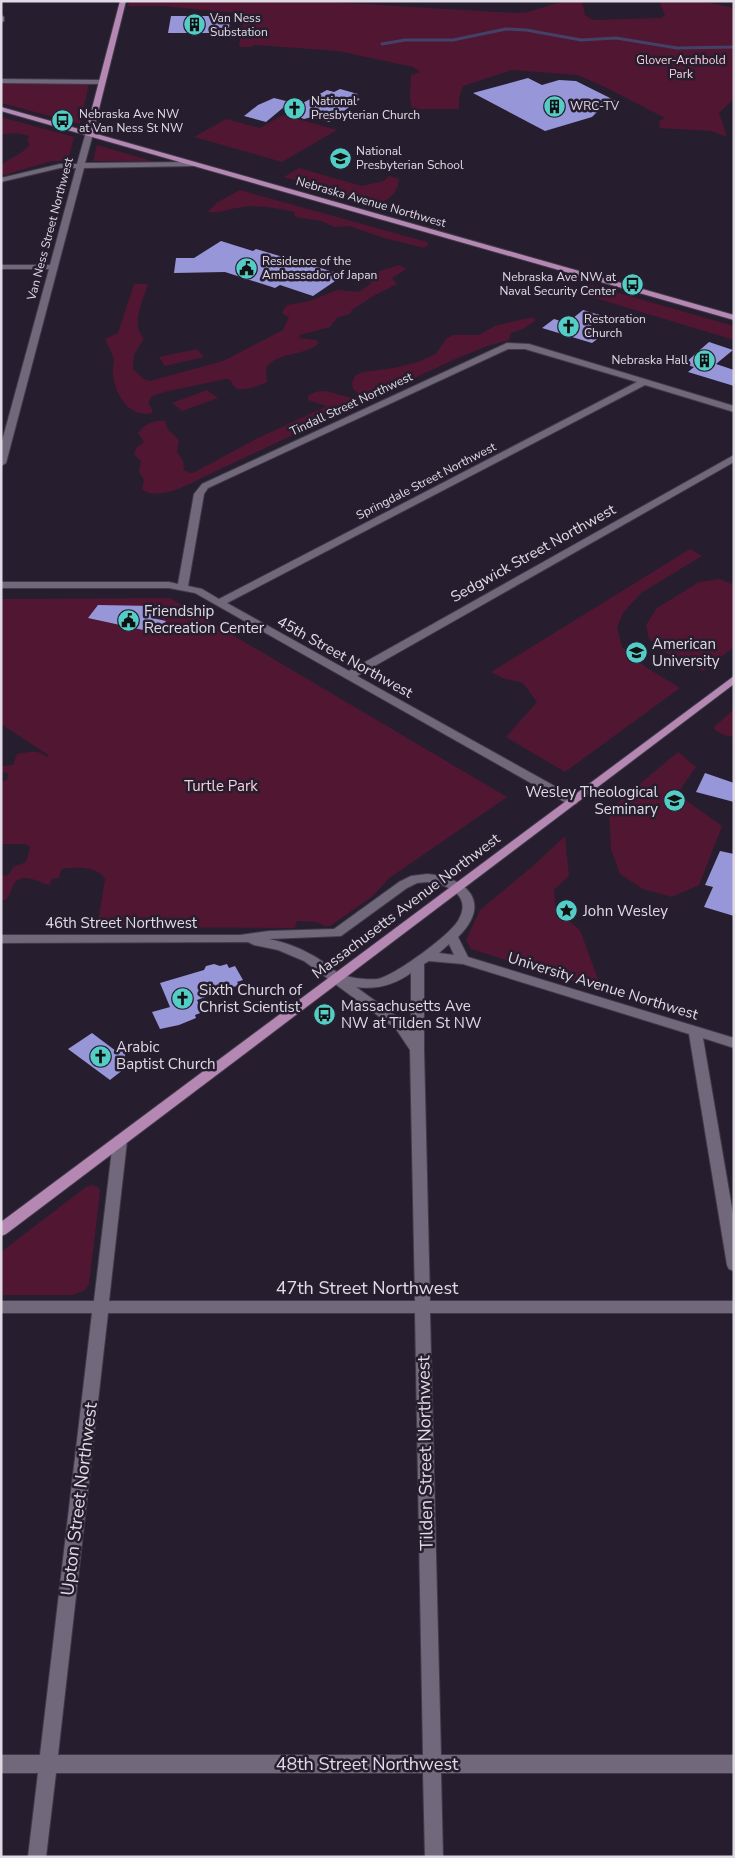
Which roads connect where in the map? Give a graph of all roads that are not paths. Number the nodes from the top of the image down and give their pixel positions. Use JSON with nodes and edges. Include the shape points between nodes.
{"nodes":[{"id":1,"x":123,"y":1,"type":"edge"},
{"id":2,"x":1,"y":17,"type":"edge"},
{"id":3,"x":1,"y":21,"type":"edge"},
{"id":4,"x":1,"y":81,"type":"edge"},
{"id":5,"x":102,"y":82,"type":"junction"},
{"id":6,"x":1,"y":109,"type":"edge"},
{"id":7,"x":88,"y":134,"type":"junction"},
{"id":8,"x":194,"y":164,"type":"junction"},
{"id":9,"x":80,"y":166,"type":"junction"},
{"id":10,"x":1,"y":180,"type":"edge"},
{"id":11,"x":54,"y":266,"type":"junction"},
{"id":12,"x":1,"y":267,"type":"edge"},
{"id":13,"x":734,"y":318,"type":"edge"},
{"id":14,"x":644,"y":382,"type":"junction"},
{"id":15,"x":734,"y":409,"type":"edge"},
{"id":16,"x":4,"y":442,"type":"edge"},
{"id":17,"x":734,"y":458,"type":"edge"},
{"id":18,"x":1,"y":464,"type":"edge"},
{"id":19,"x":1,"y":585,"type":"edge"},
{"id":20,"x":183,"y":587,"type":"junction"},
{"id":21,"x":219,"y":603,"type":"junction"},
{"id":22,"x":348,"y":676,"type":"junction"},
{"id":23,"x":734,"y":679,"type":"edge"},
{"id":24,"x":572,"y":801,"type":"junction"},
{"id":25,"x":458,"y":886,"type":"junction"},
{"id":26,"x":451,"y":936,"type":"junction"},
{"id":27,"x":240,"y":939,"type":"junction"},
{"id":28,"x":1,"y":940,"type":"edge"},
{"id":29,"x":422,"y":958,"type":"junction"},
{"id":30,"x":463,"y":960,"type":"junction"},
{"id":31,"x":338,"y":978,"type":"junction"},
{"id":32,"x":695,"y":1031,"type":"junction"},
{"id":33,"x":734,"y":1043,"type":"edge"},
{"id":34,"x":417,"y":1049,"type":"junction"},
{"id":35,"x":120,"y":1141,"type":"junction"},
{"id":36,"x":1,"y":1230,"type":"edge"},
{"id":37,"x":734,"y":1265,"type":"edge"},
{"id":38,"x":1,"y":1307,"type":"edge"},
{"id":39,"x":102,"y":1307,"type":"junction"},
{"id":40,"x":422,"y":1307,"type":"junction"},
{"id":41,"x":734,"y":1307,"type":"edge"},
{"id":42,"x":48,"y":1763,"type":"junction"},
{"id":43,"x":1,"y":1764,"type":"edge"},
{"id":44,"x":432,"y":1764,"type":"junction"},
{"id":45,"x":734,"y":1764,"type":"edge"},
{"id":46,"x":36,"y":1857,"type":"edge"},
{"id":47,"x":434,"y":1857,"type":"edge"}],
"edges":[{"from":1,"to":5,"type":"main road","name":"Van Ness Street Northwest"},
{"from":2,"to":3,"type":"street"},
{"from":4,"to":5,"type":"street"},
{"from":5,"to":7,"type":"main road","name":"Van Ness Street Northwest"},
{"from":6,"to":7,"type":"main road","name":"Nebraska Avenue Northwest"},
{"from":7,"to":8,"type":"main road","name":"Nebraska Avenue Northwest"},
{"from":7,"to":9,"type":"street","name":"Van Ness Street Northwest"},
{"from":8,"to":9,"type":"street"},
{"from":8,"to":13,"type":"main road","name":"Nebraska Avenue Northwest"},
{"from":9,"to":10,"type":"street","via":[[51,167]]},
{"from":9,"to":11,"type":"street","name":"Van Ness Street Northwest"},
{"from":11,"to":12,"type":"street"},
{"from":11,"to":16,"type":"street","name":"Van Ness Street Northwest"},
{"from":14,"to":15,"type":"street"},
{"from":14,"to":20,"type":"street","name":"Tindall Street Northwest","via":[[526,346],[507,346],[483,356],[201,490]]},
{"from":14,"to":21,"type":"street","name":"Springdale Street Northwest"},
{"from":16,"to":18,"type":"street","name":"Van Ness Street Northwest"},
{"from":17,"to":22,"type":"street","name":"Sedgwick Street Northwest"},
{"from":19,"to":20,"type":"street","name":"45th Street Northwest"},
{"from":20,"to":21,"type":"street","name":"45th Street Northwest"},
{"from":21,"to":22,"type":"street","name":"45th Street Northwest"},
{"from":22,"to":24,"type":"street","name":"45th Street Northwest"},
{"from":23,"to":24,"type":"main road","name":"Massachusetts Avenue Northwest"},
{"from":24,"to":25,"type":"main road","name":"Massachusetts Avenue Northwest"},
{"from":25,"to":26,"type":"street","via":[[468,907],[466,919]]},
{"from":25,"to":27,"type":"street","via":[[436,878],[411,881],[333,934]]},
{"from":25,"to":31,"type":"main road","name":"Massachusetts Avenue Northwest"},
{"from":26,"to":29,"type":"street"},
{"from":26,"to":30,"type":"street"},
{"from":27,"to":28,"type":"street","name":"46th Street Northwest"},
{"from":27,"to":31,"type":"street","via":[[281,946],[302,954]]},
{"from":29,"to":30,"type":"street","name":"University Avenue Northwest"},
{"from":29,"to":31,"type":"street","via":[[380,983]]},
{"from":29,"to":34,"type":"street","name":"Tilden Street Northwest"},
{"from":30,"to":32,"type":"street","name":"University Avenue Northwest"},
{"from":31,"to":34,"type":"street","via":[[401,1026]]},
{"from":31,"to":35,"type":"main road","name":"Massachusetts Avenue Northwest"},
{"from":32,"to":33,"type":"street","name":"University Avenue Northwest"},
{"from":32,"to":37,"type":"street"},
{"from":34,"to":40,"type":"street","name":"Tilden Street Northwest"},
{"from":35,"to":36,"type":"main road","name":"Massachusetts Avenue Northwest"},
{"from":35,"to":39,"type":"street","name":"Upton Street Northwest"},
{"from":38,"to":39,"type":"street","name":"47th Street Northwest"},
{"from":39,"to":40,"type":"street","name":"47th Street Northwest"},
{"from":39,"to":42,"type":"street","name":"Upton Street Northwest"},
{"from":40,"to":41,"type":"street","name":"47th Street Northwest"},
{"from":40,"to":44,"type":"street","name":"Tilden Street Northwest"},
{"from":42,"to":43,"type":"street","name":"48th Street Northwest"},
{"from":42,"to":44,"type":"street","name":"48th Street Northwest"},
{"from":42,"to":46,"type":"street","name":"Upton Street Northwest"},
{"from":44,"to":45,"type":"street","name":"48th Street Northwest"},
{"from":44,"to":47,"type":"street","name":"Tilden Street Northwest"}]}
